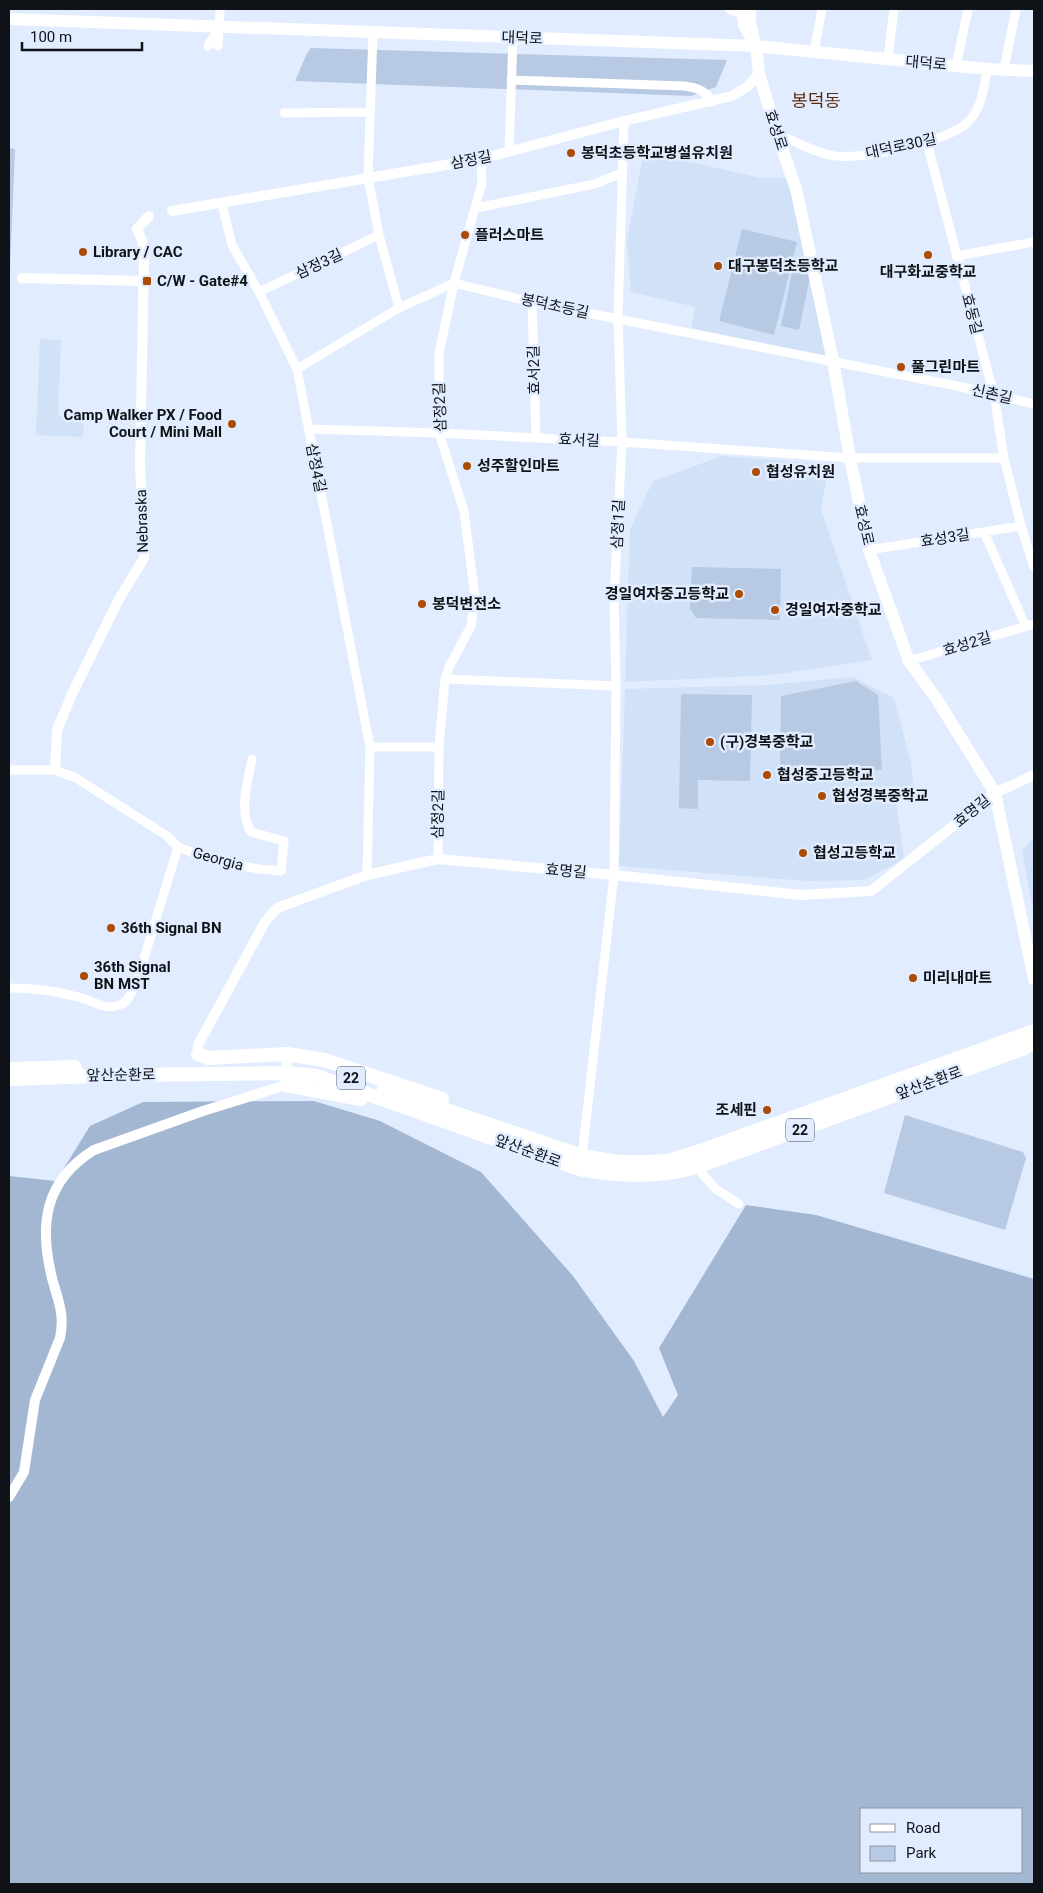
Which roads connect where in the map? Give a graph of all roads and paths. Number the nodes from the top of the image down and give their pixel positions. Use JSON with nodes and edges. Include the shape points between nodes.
{"nodes":[{"id":1,"x":220,"y":9,"type":"edge"},
{"id":2,"x":730,"y":9,"type":"edge"},
{"id":3,"x":822,"y":9,"type":"edge"},
{"id":4,"x":894,"y":9,"type":"edge"},
{"id":5,"x":968,"y":9,"type":"edge"},
{"id":6,"x":1016,"y":9,"type":"edge"},
{"id":7,"x":748,"y":13,"type":"edge"},
{"id":8,"x":9,"y":20,"type":"edge"},
{"id":9,"x":219,"y":27,"type":"junction"},
{"id":10,"x":373,"y":33,"type":"junction"},
{"id":11,"x":513,"y":38,"type":"junction"},
{"id":12,"x":208,"y":46,"type":"dead end"},
{"id":13,"x":218,"y":46,"type":"dead end"},
{"id":14,"x":756,"y":46,"type":"junction"},
{"id":15,"x":814,"y":52,"type":"junction"},
{"id":16,"x":888,"y":59,"type":"junction"},
{"id":17,"x":956,"y":66,"type":"junction"},
{"id":18,"x":988,"y":69,"type":"junction"},
{"id":19,"x":1004,"y":70,"type":"junction"},
{"id":20,"x":1034,"y":71,"type":"edge"},
{"id":21,"x":759,"y":74,"type":"junction"},
{"id":22,"x":511,"y":80,"type":"junction"},
{"id":23,"x":712,"y":102,"type":"junction"},
{"id":24,"x":370,"y":112,"type":"junction"},
{"id":25,"x":284,"y":113,"type":"dead end"},
{"id":26,"x":624,"y":122,"type":"junction"},
{"id":27,"x":776,"y":134,"type":"junction"},
{"id":28,"x":927,"y":143,"type":"junction"},
{"id":29,"x":509,"y":152,"type":"junction"},
{"id":30,"x":481,"y":159,"type":"junction"},
{"id":31,"x":622,"y":173,"type":"junction"},
{"id":32,"x":368,"y":177,"type":"junction"},
{"id":33,"x":222,"y":204,"type":"junction"},
{"id":34,"x":476,"y":208,"type":"junction"},
{"id":35,"x":172,"y":211,"type":"dead end"},
{"id":36,"x":149,"y":216,"type":"dead end"},
{"id":37,"x":379,"y":235,"type":"junction"},
{"id":38,"x":1034,"y":242,"type":"edge"},
{"id":39,"x":956,"y":256,"type":"junction"},
{"id":40,"x":22,"y":278,"type":"dead end"},
{"id":41,"x":143,"y":281,"type":"junction"},
{"id":42,"x":454,"y":283,"type":"junction"},
{"id":43,"x":259,"y":292,"type":"junction"},
{"id":44,"x":532,"y":302,"type":"junction"},
{"id":45,"x":399,"y":308,"type":"junction"},
{"id":46,"x":618,"y":319,"type":"junction"},
{"id":47,"x":833,"y":362,"type":"junction"},
{"id":48,"x":297,"y":369,"type":"junction"},
{"id":49,"x":994,"y":395,"type":"junction"},
{"id":50,"x":1034,"y":404,"type":"edge"},
{"id":51,"x":308,"y":429,"type":"junction"},
{"id":52,"x":439,"y":433,"type":"junction"},
{"id":53,"x":536,"y":438,"type":"junction"},
{"id":54,"x":622,"y":442,"type":"junction"},
{"id":55,"x":850,"y":458,"type":"junction"},
{"id":56,"x":1004,"y":458,"type":"junction"},
{"id":57,"x":1021,"y":526,"type":"junction"},
{"id":58,"x":984,"y":532,"type":"junction"},
{"id":59,"x":869,"y":550,"type":"junction"},
{"id":60,"x":1034,"y":567,"type":"edge"},
{"id":61,"x":1030,"y":625,"type":"edge"},
{"id":62,"x":909,"y":661,"type":"junction"},
{"id":63,"x":445,"y":679,"type":"junction"},
{"id":64,"x":616,"y":686,"type":"junction"},
{"id":65,"x":370,"y":747,"type":"junction"},
{"id":66,"x":439,"y":747,"type":"junction"},
{"id":67,"x":252,"y":759,"type":"dead end"},
{"id":68,"x":9,"y":770,"type":"edge"},
{"id":69,"x":55,"y":770,"type":"junction"},
{"id":70,"x":1034,"y":776,"type":"edge"},
{"id":71,"x":995,"y":793,"type":"junction"},
{"id":72,"x":178,"y":847,"type":"junction"},
{"id":73,"x":438,"y":859,"type":"junction"},
{"id":74,"x":367,"y":875,"type":"junction"},
{"id":75,"x":614,"y":875,"type":"junction"},
{"id":76,"x":1034,"y":979,"type":"edge"},
{"id":77,"x":9,"y":988,"type":"edge"},
{"id":78,"x":1034,"y":1031,"type":"edge"},
{"id":79,"x":1034,"y":1043,"type":"edge"},
{"id":80,"x":198,"y":1054,"type":"joint"},
{"id":81,"x":287,"y":1054,"type":"junction"},
{"id":82,"x":9,"y":1069,"type":"edge"},
{"id":83,"x":127,"y":1070,"type":"junction"},
{"id":84,"x":9,"y":1079,"type":"edge"},
{"id":85,"x":286,"y":1085,"type":"junction"},
{"id":86,"x":562,"y":1156,"type":"junction"},
{"id":87,"x":582,"y":1156,"type":"junction"},
{"id":88,"x":696,"y":1167,"type":"junction"},
{"id":89,"x":739,"y":1204,"type":"dead end"},
{"id":90,"x":9,"y":1497,"type":"edge"}],
"edges":[{"from":1,"to":9,"type":"street"},
{"from":2,"to":7,"type":"street"},
{"from":3,"to":15,"type":"street"},
{"from":4,"to":16,"type":"street"},
{"from":5,"to":17,"type":"street"},
{"from":6,"to":19,"type":"street"},
{"from":7,"to":14,"type":"main road","via":[[744,25]]},
{"from":8,"to":9,"type":"main road","name":"대덕로"},
{"from":9,"to":10,"type":"main road","name":"대덕로"},
{"from":9,"to":12,"type":"street"},
{"from":9,"to":13,"type":"street"},
{"from":10,"to":11,"type":"main road","name":"대덕로"},
{"from":10,"to":24,"type":"street"},
{"from":11,"to":14,"type":"main road","name":"대덕로"},
{"from":11,"to":22,"type":"street"},
{"from":14,"to":15,"type":"main road","name":"대덕로"},
{"from":14,"to":21,"type":"main road","name":"효성로"},
{"from":15,"to":16,"type":"main road","name":"대덕로"},
{"from":16,"to":17,"type":"main road","name":"대덕로"},
{"from":17,"to":18,"type":"main road","name":"대덕로"},
{"from":18,"to":19,"type":"main road","name":"대덕로"},
{"from":18,"to":28,"type":"street","name":"대덕로30길","via":[[980,104],[968,122]]},
{"from":19,"to":20,"type":"main road","name":"대덕로"},
{"from":21,"to":23,"type":"street","name":"삼정길","via":[[741,92]]},
{"from":21,"to":27,"type":"main road","name":"효성로"},
{"from":22,"to":23,"type":"street","via":[[684,86],[708,94]]},
{"from":22,"to":29,"type":"street"},
{"from":23,"to":26,"type":"street","name":"삼정길"},
{"from":24,"to":25,"type":"street"},
{"from":24,"to":32,"type":"street"},
{"from":26,"to":29,"type":"street","name":"삼정길"},
{"from":26,"to":31,"type":"street","name":"삼정1길"},
{"from":27,"to":28,"type":"street","name":"대덕로30길","via":[[830,156],[878,153]]},
{"from":27,"to":47,"type":"main road","name":"효성로","via":[[796,189]]},
{"from":28,"to":39,"type":"street","name":"효동길"},
{"from":29,"to":30,"type":"street","name":"삼정길"},
{"from":30,"to":32,"type":"street","name":"삼정길"},
{"from":30,"to":34,"type":"street","name":"삼정2길","via":[[482,183]]},
{"from":31,"to":34,"type":"street","via":[[596,184]]},
{"from":31,"to":46,"type":"street","name":"삼정1길"},
{"from":32,"to":33,"type":"street","name":"삼정길"},
{"from":32,"to":37,"type":"street"},
{"from":33,"to":35,"type":"street","name":"삼정길"},
{"from":33,"to":43,"type":"street","name":"삼정4길","via":[[232,245]]},
{"from":34,"to":42,"type":"street","name":"삼정2길"},
{"from":36,"to":41,"type":"street","name":"Nebraska","via":[[137,229],[142,240]]},
{"from":37,"to":43,"type":"street","name":"삼정3길"},
{"from":37,"to":45,"type":"street"},
{"from":38,"to":39,"type":"street"},
{"from":39,"to":49,"type":"street","name":"효동길"},
{"from":40,"to":41,"type":"street"},
{"from":41,"to":69,"type":"street","name":"Nebraska","via":[[140,465],[144,558],[119,599],[72,694],[57,730]]},
{"from":42,"to":44,"type":"street","name":"봉덕초등길"},
{"from":42,"to":45,"type":"street"},
{"from":42,"to":52,"type":"street","name":"삼정2길","via":[[439,353]]},
{"from":43,"to":48,"type":"street","name":"삼정4길"},
{"from":44,"to":46,"type":"street","name":"봉덕초등길"},
{"from":44,"to":53,"type":"street","name":"효서2길"},
{"from":45,"to":48,"type":"street"},
{"from":46,"to":47,"type":"street","name":"봉덕초등길"},
{"from":46,"to":54,"type":"street","name":"삼정1길"},
{"from":47,"to":49,"type":"street","name":"신촌길"},
{"from":47,"to":55,"type":"main road","name":"효성로"},
{"from":48,"to":51,"type":"street","name":"삼정4길"},
{"from":49,"to":50,"type":"street","name":"신촌길"},
{"from":49,"to":56,"type":"street","name":"효동길"},
{"from":51,"to":52,"type":"street","name":"효서길"},
{"from":51,"to":65,"type":"street","name":"삼정4길"},
{"from":52,"to":53,"type":"street","name":"효서길"},
{"from":52,"to":63,"type":"street","name":"삼정2길","via":[[464,511],[475,597],[471,626]]},
{"from":53,"to":54,"type":"street","name":"효서길"},
{"from":54,"to":55,"type":"street","name":"효서길"},
{"from":54,"to":64,"type":"street","name":"삼정1길","via":[[614,598]]},
{"from":55,"to":56,"type":"street"},
{"from":55,"to":59,"type":"main road","name":"효성로"},
{"from":56,"to":57,"type":"street","name":"효동길"},
{"from":57,"to":58,"type":"street","name":"효성3길"},
{"from":57,"to":60,"type":"street","name":"효동길"},
{"from":58,"to":59,"type":"street","name":"효성3길"},
{"from":58,"to":61,"type":"street","name":"효성2길"},
{"from":59,"to":62,"type":"main road","name":"효성로"},
{"from":61,"to":62,"type":"street","name":"효성2길"},
{"from":62,"to":71,"type":"main road","name":"효성로"},
{"from":63,"to":64,"type":"street"},
{"from":63,"to":66,"type":"street","name":"삼정2길"},
{"from":64,"to":75,"type":"street","name":"삼정1길"},
{"from":65,"to":66,"type":"street"},
{"from":65,"to":74,"type":"street","name":"삼정4길"},
{"from":66,"to":73,"type":"street","name":"삼정2길"},
{"from":67,"to":72,"type":"street","name":"Georgia","via":[[244,804],[247,824],[251,832],[284,842],[281,871],[214,861]]},
{"from":68,"to":69,"type":"street","name":"Georgia"},
{"from":69,"to":72,"type":"street","name":"Georgia","via":[[76,778],[167,836]]},
{"from":70,"to":71,"type":"street","name":"효명길"},
{"from":71,"to":75,"type":"street","name":"효명길","via":[[871,891],[801,895]]},
{"from":71,"to":76,"type":"main road","name":"효성로"},
{"from":72,"to":77,"type":"street","via":[[138,978],[132,993],[123,1003],[112,1007],[100,1006],[79,997]]},
{"from":73,"to":74,"type":"street","name":"효명길"},
{"from":73,"to":75,"type":"street","name":"효명길"},
{"from":74,"to":80,"type":"street","name":"효명길","via":[[277,908],[265,922],[198,1045]]},
{"from":75,"to":87,"type":"street","name":"삼정1길"},
{"from":78,"to":87,"type":"highway","name":"앞산순환로","number":"22","via":[[668,1161],[618,1162]]},
{"from":79,"to":88,"type":"highway","name":"앞산순환로","number":"22"},
{"from":80,"to":81,"type":"highway","via":[[208,1058]]},
{"from":81,"to":85,"type":"street"},
{"from":81,"to":86,"type":"highway","via":[[324,1060],[511,1124]]},
{"from":82,"to":83,"type":"highway","name":"앞산순환로","number":"22"},
{"from":83,"to":84,"type":"highway","name":"앞산순환로","number":"22"},
{"from":83,"to":86,"type":"highway","name":"앞산순환로","number":"22","via":[[302,1070],[334,1073]]},
{"from":85,"to":86,"type":"highway","via":[[356,1097],[537,1159]]},
{"from":85,"to":90,"type":"street","via":[[94,1150],[77,1160],[58,1186],[47,1211],[45,1227],[50,1269],[63,1316],[62,1330],[35,1400],[24,1472]]},
{"from":86,"to":87,"type":"highway","name":"앞산순환로","number":"22"},
{"from":86,"to":88,"type":"highway","name":"앞산순환로","number":"22","via":[[579,1169],[606,1174],[652,1174]]},
{"from":88,"to":89,"type":"street","via":[[716,1189]]}]}
